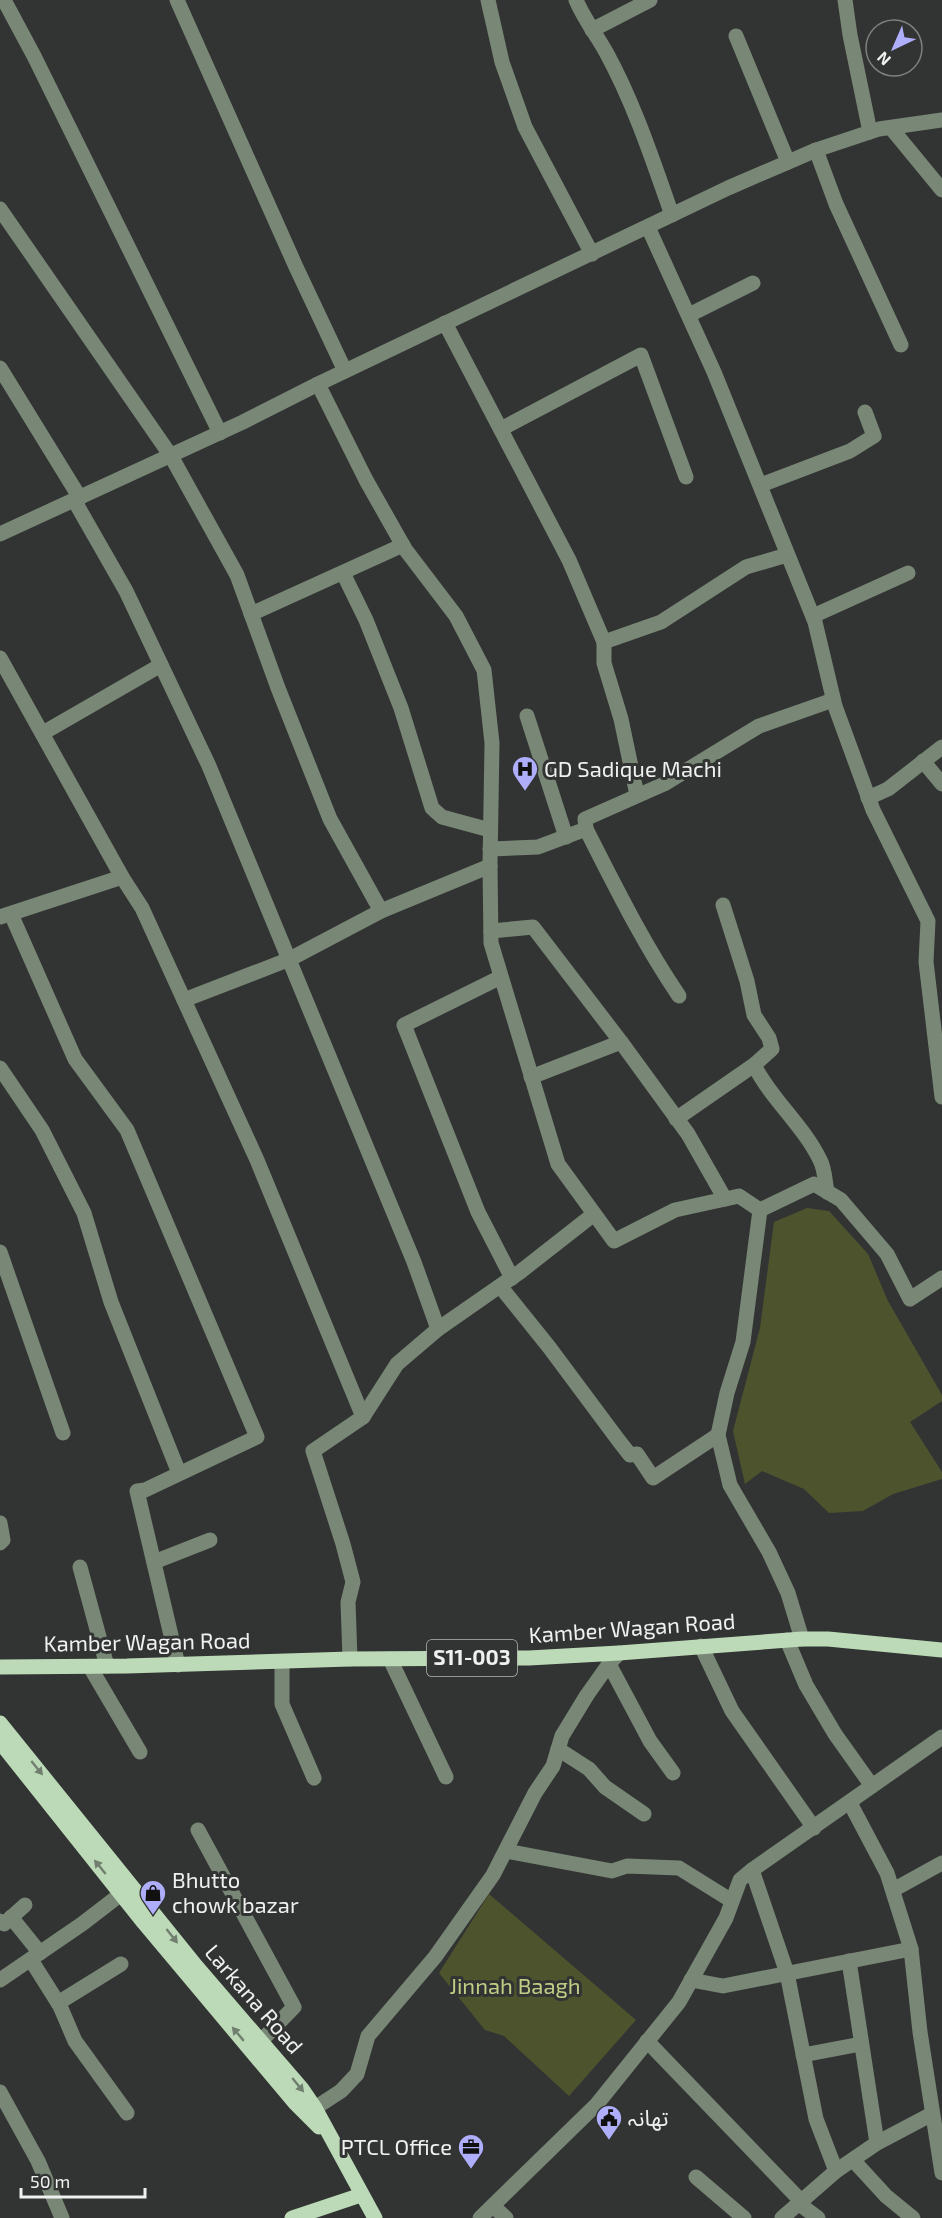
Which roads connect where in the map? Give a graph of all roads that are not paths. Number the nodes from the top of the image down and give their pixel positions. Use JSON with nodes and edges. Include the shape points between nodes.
{"nodes":[{"id":1,"x":4,"y":0,"type":"edge"},
{"id":2,"x":177,"y":0,"type":"edge"},
{"id":3,"x":488,"y":0,"type":"edge"},
{"id":4,"x":576,"y":0,"type":"edge"},
{"id":5,"x":650,"y":0,"type":"edge"},
{"id":6,"x":845,"y":0,"type":"edge"},
{"id":7,"x":592,"y":30,"type":"junction"},
{"id":8,"x":736,"y":36,"type":"dead end"},
{"id":9,"x":942,"y":120,"type":"edge"},
{"id":10,"x":891,"y":128,"type":"junction"},
{"id":11,"x":870,"y":132,"type":"junction"},
{"id":12,"x":816,"y":150,"type":"junction"},
{"id":13,"x":788,"y":162,"type":"junction"},
{"id":14,"x":942,"y":188,"type":"edge"},
{"id":15,"x":0,"y":209,"type":"edge"},
{"id":16,"x":672,"y":215,"type":"junction"},
{"id":17,"x":648,"y":227,"type":"junction"},
{"id":18,"x":592,"y":254,"type":"junction"},
{"id":19,"x":753,"y":283,"type":"dead end"},
{"id":20,"x":688,"y":315,"type":"junction"},
{"id":21,"x":445,"y":323,"type":"junction"},
{"id":22,"x":901,"y":345,"type":"dead end"},
{"id":23,"x":0,"y":368,"type":"edge"},
{"id":24,"x":345,"y":371,"type":"junction"},
{"id":25,"x":318,"y":384,"type":"junction"},
{"id":26,"x":864,"y":412,"type":"dead end"},
{"id":27,"x":501,"y":429,"type":"junction"},
{"id":28,"x":220,"y":433,"type":"junction"},
{"id":29,"x":171,"y":456,"type":"junction"},
{"id":30,"x":686,"y":477,"type":"dead end"},
{"id":31,"x":761,"y":485,"type":"junction"},
{"id":32,"x":77,"y":499,"type":"junction"},
{"id":33,"x":0,"y":534,"type":"edge"},
{"id":34,"x":403,"y":545,"type":"junction"},
{"id":35,"x":788,"y":555,"type":"junction"},
{"id":36,"x":344,"y":573,"type":"junction"},
{"id":37,"x":908,"y":573,"type":"dead end"},
{"id":38,"x":251,"y":614,"type":"junction"},
{"id":39,"x":813,"y":616,"type":"junction"},
{"id":40,"x":604,"y":642,"type":"junction"},
{"id":41,"x":0,"y":658,"type":"edge"},
{"id":42,"x":161,"y":665,"type":"junction"},
{"id":43,"x":833,"y":700,"type":"junction"},
{"id":44,"x":527,"y":716,"type":"dead end"},
{"id":45,"x":43,"y":733,"type":"junction"},
{"id":46,"x":942,"y":747,"type":"edge"},
{"id":47,"x":922,"y":761,"type":"junction"},
{"id":48,"x":942,"y":784,"type":"edge"},
{"id":49,"x":637,"y":795,"type":"junction"},
{"id":50,"x":868,"y":798,"type":"junction"},
{"id":51,"x":586,"y":829,"type":"junction"},
{"id":52,"x":490,"y":830,"type":"junction"},
{"id":53,"x":566,"y":837,"type":"junction"},
{"id":54,"x":490,"y":849,"type":"junction"},
{"id":55,"x":490,"y":866,"type":"junction"},
{"id":56,"x":122,"y":877,"type":"junction"},
{"id":57,"x":723,"y":905,"type":"dead end"},
{"id":58,"x":381,"y":911,"type":"junction"},
{"id":59,"x":6,"y":915,"type":"edge"},
{"id":60,"x":491,"y":931,"type":"junction"},
{"id":61,"x":290,"y":959,"type":"junction"},
{"id":62,"x":501,"y":977,"type":"junction"},
{"id":63,"x":679,"y":996,"type":"dead end"},
{"id":64,"x":184,"y":1000,"type":"junction"},
{"id":65,"x":621,"y":1042,"type":"junction"},
{"id":66,"x":754,"y":1065,"type":"junction"},
{"id":67,"x":0,"y":1068,"type":"edge"},
{"id":68,"x":531,"y":1077,"type":"junction"},
{"id":69,"x":942,"y":1097,"type":"edge"},
{"id":70,"x":676,"y":1119,"type":"junction"},
{"id":71,"x":827,"y":1192,"type":"junction"},
{"id":72,"x":725,"y":1199,"type":"junction"},
{"id":73,"x":759,"y":1210,"type":"junction"},
{"id":74,"x":594,"y":1214,"type":"junction"},
{"id":75,"x":0,"y":1252,"type":"edge"},
{"id":76,"x":942,"y":1278,"type":"edge"},
{"id":77,"x":506,"y":1282,"type":"junction"},
{"id":78,"x":438,"y":1329,"type":"junction"},
{"id":79,"x":363,"y":1417,"type":"junction"},
{"id":80,"x":63,"y":1433,"type":"dead end"},
{"id":81,"x":718,"y":1435,"type":"junction"},
{"id":82,"x":179,"y":1473,"type":"junction"},
{"id":83,"x":0,"y":1523,"type":"edge"},
{"id":84,"x":210,"y":1540,"type":"dead end"},
{"id":85,"x":0,"y":1543,"type":"edge"},
{"id":86,"x":154,"y":1562,"type":"junction"},
{"id":87,"x":80,"y":1566,"type":"dead end"},
{"id":88,"x":794,"y":1639,"type":"junction"},
{"id":89,"x":701,"y":1646,"type":"junction"},
{"id":90,"x":942,"y":1650,"type":"edge"},
{"id":91,"x":350,"y":1659,"type":"junction"},
{"id":92,"x":390,"y":1659,"type":"junction"},
{"id":93,"x":614,"y":1659,"type":"junction"},
{"id":94,"x":282,"y":1662,"type":"junction"},
{"id":95,"x":178,"y":1665,"type":"junction"},
{"id":96,"x":90,"y":1666,"type":"junction"},
{"id":97,"x":106,"y":1666,"type":"junction"},
{"id":98,"x":0,"y":1667,"type":"edge"},
{"id":99,"x":0,"y":1723,"type":"edge"},
{"id":100,"x":942,"y":1737,"type":"edge"},
{"id":101,"x":0,"y":1742,"type":"edge"},
{"id":102,"x":558,"y":1749,"type":"junction"},
{"id":103,"x":140,"y":1752,"type":"dead end"},
{"id":104,"x":673,"y":1773,"type":"dead end"},
{"id":105,"x":446,"y":1777,"type":"dead end"},
{"id":106,"x":314,"y":1778,"type":"dead end"},
{"id":107,"x":872,"y":1786,"type":"junction"},
{"id":108,"x":850,"y":1803,"type":"junction"},
{"id":109,"x":644,"y":1814,"type":"dead end"},
{"id":110,"x":814,"y":1828,"type":"junction"},
{"id":111,"x":198,"y":1830,"type":"dead end"},
{"id":112,"x":506,"y":1851,"type":"junction"},
{"id":113,"x":942,"y":1863,"type":"edge"},
{"id":114,"x":752,"y":1869,"type":"junction"},
{"id":115,"x":893,"y":1890,"type":"junction"},
{"id":116,"x":121,"y":1894,"type":"junction"},
{"id":117,"x":732,"y":1901,"type":"junction"},
{"id":118,"x":25,"y":1905,"type":"dead end"},
{"id":119,"x":6,"y":1919,"type":"edge"},
{"id":120,"x":911,"y":1949,"type":"junction"},
{"id":121,"x":36,"y":1956,"type":"junction"},
{"id":122,"x":849,"y":1961,"type":"junction"},
{"id":123,"x":121,"y":1964,"type":"dead end"},
{"id":124,"x":787,"y":1973,"type":"junction"},
{"id":125,"x":0,"y":1980,"type":"edge"},
{"id":126,"x":691,"y":1980,"type":"junction"},
{"id":127,"x":58,"y":2002,"type":"junction"},
{"id":128,"x":261,"y":2041,"type":"junction"},
{"id":129,"x":647,"y":2042,"type":"junction"},
{"id":130,"x":861,"y":2044,"type":"junction"},
{"id":131,"x":803,"y":2055,"type":"junction"},
{"id":132,"x":0,"y":2092,"type":"edge"},
{"id":133,"x":315,"y":2108,"type":"junction"},
{"id":134,"x":127,"y":2113,"type":"dead end"},
{"id":135,"x":932,"y":2114,"type":"junction"},
{"id":136,"x":332,"y":2140,"type":"junction"},
{"id":137,"x":877,"y":2143,"type":"junction"},
{"id":138,"x":853,"y":2160,"type":"junction"},
{"id":139,"x":836,"y":2171,"type":"junction"},
{"id":140,"x":942,"y":2171,"type":"edge"},
{"id":141,"x":696,"y":2177,"type":"dead end"},
{"id":142,"x":361,"y":2195,"type":"junction"},
{"id":143,"x":801,"y":2201,"type":"junction"},
{"id":144,"x":493,"y":2206,"type":"junction"},
{"id":145,"x":62,"y":2218,"type":"edge"},
{"id":146,"x":292,"y":2218,"type":"edge"},
{"id":147,"x":375,"y":2218,"type":"edge"},
{"id":148,"x":480,"y":2218,"type":"edge"},
{"id":149,"x":506,"y":2218,"type":"edge"},
{"id":150,"x":744,"y":2218,"type":"edge"},
{"id":151,"x":782,"y":2218,"type":"edge"},
{"id":152,"x":818,"y":2218,"type":"edge"},
{"id":153,"x":913,"y":2218,"type":"edge"}],
"edges":[{"from":1,"to":28,"type":"street"},
{"from":2,"to":24,"type":"street"},
{"from":3,"to":18,"type":"street","via":[[502,62],[525,127]]},
{"from":4,"to":7,"type":"street"},
{"from":5,"to":7,"type":"street"},
{"from":6,"to":11,"type":"street"},
{"from":7,"to":16,"type":"street","via":[[628,101]]},
{"from":8,"to":13,"type":"street"},
{"from":9,"to":10,"type":"street"},
{"from":10,"to":11,"type":"street"},
{"from":10,"to":14,"type":"street"},
{"from":11,"to":12,"type":"street"},
{"from":12,"to":13,"type":"street"},
{"from":12,"to":22,"type":"street","via":[[836,204]]},
{"from":13,"to":16,"type":"street"},
{"from":15,"to":29,"type":"street"},
{"from":16,"to":17,"type":"street"},
{"from":17,"to":18,"type":"street"},
{"from":17,"to":20,"type":"street"},
{"from":18,"to":21,"type":"street"},
{"from":19,"to":20,"type":"street"},
{"from":20,"to":31,"type":"street"},
{"from":21,"to":24,"type":"street"},
{"from":21,"to":27,"type":"street"},
{"from":23,"to":32,"type":"street"},
{"from":24,"to":25,"type":"street"},
{"from":25,"to":28,"type":"street"},
{"from":25,"to":34,"type":"street"},
{"from":26,"to":31,"type":"street","via":[[874,436],[850,451]]},
{"from":27,"to":30,"type":"street","via":[[641,355]]},
{"from":27,"to":40,"type":"street","via":[[569,560]]},
{"from":28,"to":29,"type":"street"},
{"from":29,"to":32,"type":"street"},
{"from":29,"to":38,"type":"street","via":[[237,575]]},
{"from":31,"to":35,"type":"street"},
{"from":32,"to":33,"type":"street"},
{"from":32,"to":42,"type":"street"},
{"from":34,"to":36,"type":"street"},
{"from":34,"to":52,"type":"street","via":[[456,616],[484,670],[492,743]]},
{"from":35,"to":39,"type":"street"},
{"from":35,"to":40,"type":"street","via":[[746,567],[661,622]]},
{"from":36,"to":38,"type":"street"},
{"from":36,"to":52,"type":"street","via":[[401,708],[432,808],[442,817]]},
{"from":37,"to":39,"type":"street"},
{"from":38,"to":58,"type":"street","via":[[330,819]]},
{"from":39,"to":43,"type":"street"},
{"from":40,"to":49,"type":"street","via":[[604,663]]},
{"from":41,"to":45,"type":"street"},
{"from":42,"to":45,"type":"street"},
{"from":42,"to":61,"type":"street","via":[[209,766]]},
{"from":43,"to":49,"type":"street","via":[[759,726],[664,784]]},
{"from":43,"to":50,"type":"street"},
{"from":44,"to":53,"type":"street"},
{"from":45,"to":56,"type":"street"},
{"from":46,"to":47,"type":"street"},
{"from":47,"to":48,"type":"street"},
{"from":47,"to":50,"type":"street","via":[[888,789]]},
{"from":49,"to":51,"type":"street","via":[[585,819]]},
{"from":50,"to":69,"type":"street","via":[[928,921],[926,962]]},
{"from":51,"to":53,"type":"street"},
{"from":51,"to":63,"type":"street","via":[[627,911]]},
{"from":52,"to":54,"type":"street"},
{"from":53,"to":54,"type":"street","via":[[538,847]]},
{"from":54,"to":55,"type":"street"},
{"from":55,"to":58,"type":"street"},
{"from":55,"to":60,"type":"street"},
{"from":56,"to":59,"type":"street"},
{"from":56,"to":64,"type":"street","via":[[142,908]]},
{"from":57,"to":66,"type":"street","via":[[754,1016],[772,1049]]},
{"from":58,"to":61,"type":"street"},
{"from":59,"to":82,"type":"street","via":[[75,1059],[127,1130],[257,1437]]},
{"from":60,"to":62,"type":"street"},
{"from":60,"to":65,"type":"street","via":[[533,927]]},
{"from":61,"to":64,"type":"street"},
{"from":61,"to":78,"type":"street"},
{"from":62,"to":68,"type":"street"},
{"from":62,"to":77,"type":"street","via":[[404,1025]]},
{"from":64,"to":79,"type":"street","via":[[257,1161]]},
{"from":65,"to":68,"type":"street"},
{"from":65,"to":70,"type":"street"},
{"from":66,"to":70,"type":"street"},
{"from":66,"to":71,"type":"street","via":[[822,1162]]},
{"from":67,"to":82,"type":"street","via":[[42,1130],[84,1213],[111,1302]]},
{"from":68,"to":74,"type":"street","via":[[558,1164]]},
{"from":70,"to":72,"type":"street"},
{"from":71,"to":73,"type":"street","via":[[814,1184]]},
{"from":71,"to":76,"type":"street","via":[[841,1200],[887,1254],[910,1299]]},
{"from":72,"to":73,"type":"street","via":[[739,1196]]},
{"from":72,"to":74,"type":"street","via":[[675,1210],[614,1241]]},
{"from":73,"to":81,"type":"street","via":[[743,1342],[726,1393]]},
{"from":74,"to":77,"type":"street"},
{"from":75,"to":80,"type":"street"},
{"from":77,"to":78,"type":"street"},
{"from":77,"to":81,"type":"street","via":[[625,1449],[630,1455],[637,1454],[653,1478]]},
{"from":78,"to":79,"type":"street","via":[[397,1364]]},
{"from":79,"to":91,"type":"street","via":[[313,1451],[353,1582],[348,1602]]},
{"from":81,"to":88,"type":"street","via":[[730,1485],[770,1552],[788,1593]]},
{"from":82,"to":86,"type":"street","via":[[137,1491]]},
{"from":83,"to":85,"type":"street"},
{"from":84,"to":86,"type":"street"},
{"from":86,"to":95,"type":"street"},
{"from":87,"to":97,"type":"street"},
{"from":88,"to":89,"type":"main road","name":"Kamber Wagan Road","number":"S11-003"},
{"from":88,"to":90,"type":"main road","name":"Kamber Wagan Road","number":"S11-003"},
{"from":88,"to":107,"type":"street","via":[[812,1695]]},
{"from":89,"to":93,"type":"main road","name":"Kamber Wagan Road","number":"S11-003"},
{"from":89,"to":110,"type":"street","via":[[732,1711]]},
{"from":91,"to":92,"type":"main road","name":"Kamber Wagan Road","number":"S11-003"},
{"from":91,"to":94,"type":"main road","name":"Kamber Wagan Road","number":"S11-003"},
{"from":92,"to":93,"type":"main road","name":"Kamber Wagan Road","number":"S11-003"},
{"from":92,"to":105,"type":"street"},
{"from":93,"to":102,"type":"street","via":[[562,1736]]},
{"from":93,"to":104,"type":"street","via":[[650,1741]]},
{"from":94,"to":95,"type":"main road","name":"Kamber Wagan Road","number":"S11-003"},
{"from":94,"to":106,"type":"street","via":[[282,1704]]},
{"from":95,"to":97,"type":"main road","name":"Kamber Wagan Road","number":"S11-003"},
{"from":96,"to":97,"type":"main road","name":"Kamber Wagan Road","number":"S11-003"},
{"from":96,"to":98,"type":"main road","name":"Kamber Wagan Road","number":"S11-003"},
{"from":96,"to":103,"type":"street"},
{"from":99,"to":128,"type":"main road","name":"Larkana Road","one_way":true},
{"from":100,"to":107,"type":"street"},
{"from":116,"to":101,"type":"main road","name":"Larkana Road","one_way":true},
{"from":102,"to":109,"type":"street"},
{"from":102,"to":112,"type":"street","via":[[553,1766]]},
{"from":107,"to":108,"type":"street"},
{"from":108,"to":110,"type":"street"},
{"from":108,"to":115,"type":"street"},
{"from":110,"to":114,"type":"street"},
{"from":111,"to":128,"type":"street","via":[[294,2007]]},
{"from":112,"to":117,"type":"street","via":[[612,1871],[627,1866],[679,1868]]},
{"from":112,"to":133,"type":"street","via":[[435,1957],[368,2036],[357,2074],[341,2091]]},
{"from":113,"to":115,"type":"street"},
{"from":114,"to":117,"type":"street","via":[[740,1880]]},
{"from":114,"to":124,"type":"street"},
{"from":115,"to":120,"type":"street"},
{"from":116,"to":121,"type":"street"},
{"from":136,"to":116,"type":"main road","name":"Larkana Road","one_way":true,"via":[[295,2103]]},
{"from":117,"to":126,"type":"street"},
{"from":118,"to":119,"type":"street"},
{"from":119,"to":121,"type":"street"},
{"from":120,"to":122,"type":"street"},
{"from":120,"to":135,"type":"street"},
{"from":121,"to":125,"type":"street"},
{"from":121,"to":127,"type":"street"},
{"from":122,"to":124,"type":"street"},
{"from":122,"to":130,"type":"street"},
{"from":123,"to":127,"type":"street"},
{"from":124,"to":126,"type":"street","via":[[723,1986]]},
{"from":124,"to":131,"type":"street"},
{"from":126,"to":129,"type":"street"},
{"from":127,"to":134,"type":"street","via":[[75,2041]]},
{"from":128,"to":133,"type":"main road","name":"Larkana Road","one_way":true},
{"from":129,"to":143,"type":"street"},
{"from":129,"to":144,"type":"street","via":[[597,2104]]},
{"from":130,"to":131,"type":"street"},
{"from":130,"to":137,"type":"street"},
{"from":131,"to":139,"type":"street","via":[[816,2119]]},
{"from":132,"to":145,"type":"street","via":[[38,2162]]},
{"from":133,"to":136,"type":"main road","name":"Larkana Road"},
{"from":135,"to":137,"type":"street"},
{"from":135,"to":140,"type":"street"},
{"from":136,"to":142,"type":"main road","name":"Larkana Road"},
{"from":137,"to":138,"type":"street"},
{"from":138,"to":139,"type":"street"},
{"from":138,"to":153,"type":"street"},
{"from":139,"to":143,"type":"street"},
{"from":141,"to":150,"type":"street"},
{"from":142,"to":146,"type":"main road"},
{"from":142,"to":147,"type":"main road","name":"Larkana Road"},
{"from":143,"to":151,"type":"street"},
{"from":143,"to":152,"type":"street"},
{"from":144,"to":148,"type":"street"},
{"from":144,"to":149,"type":"street"}]}
